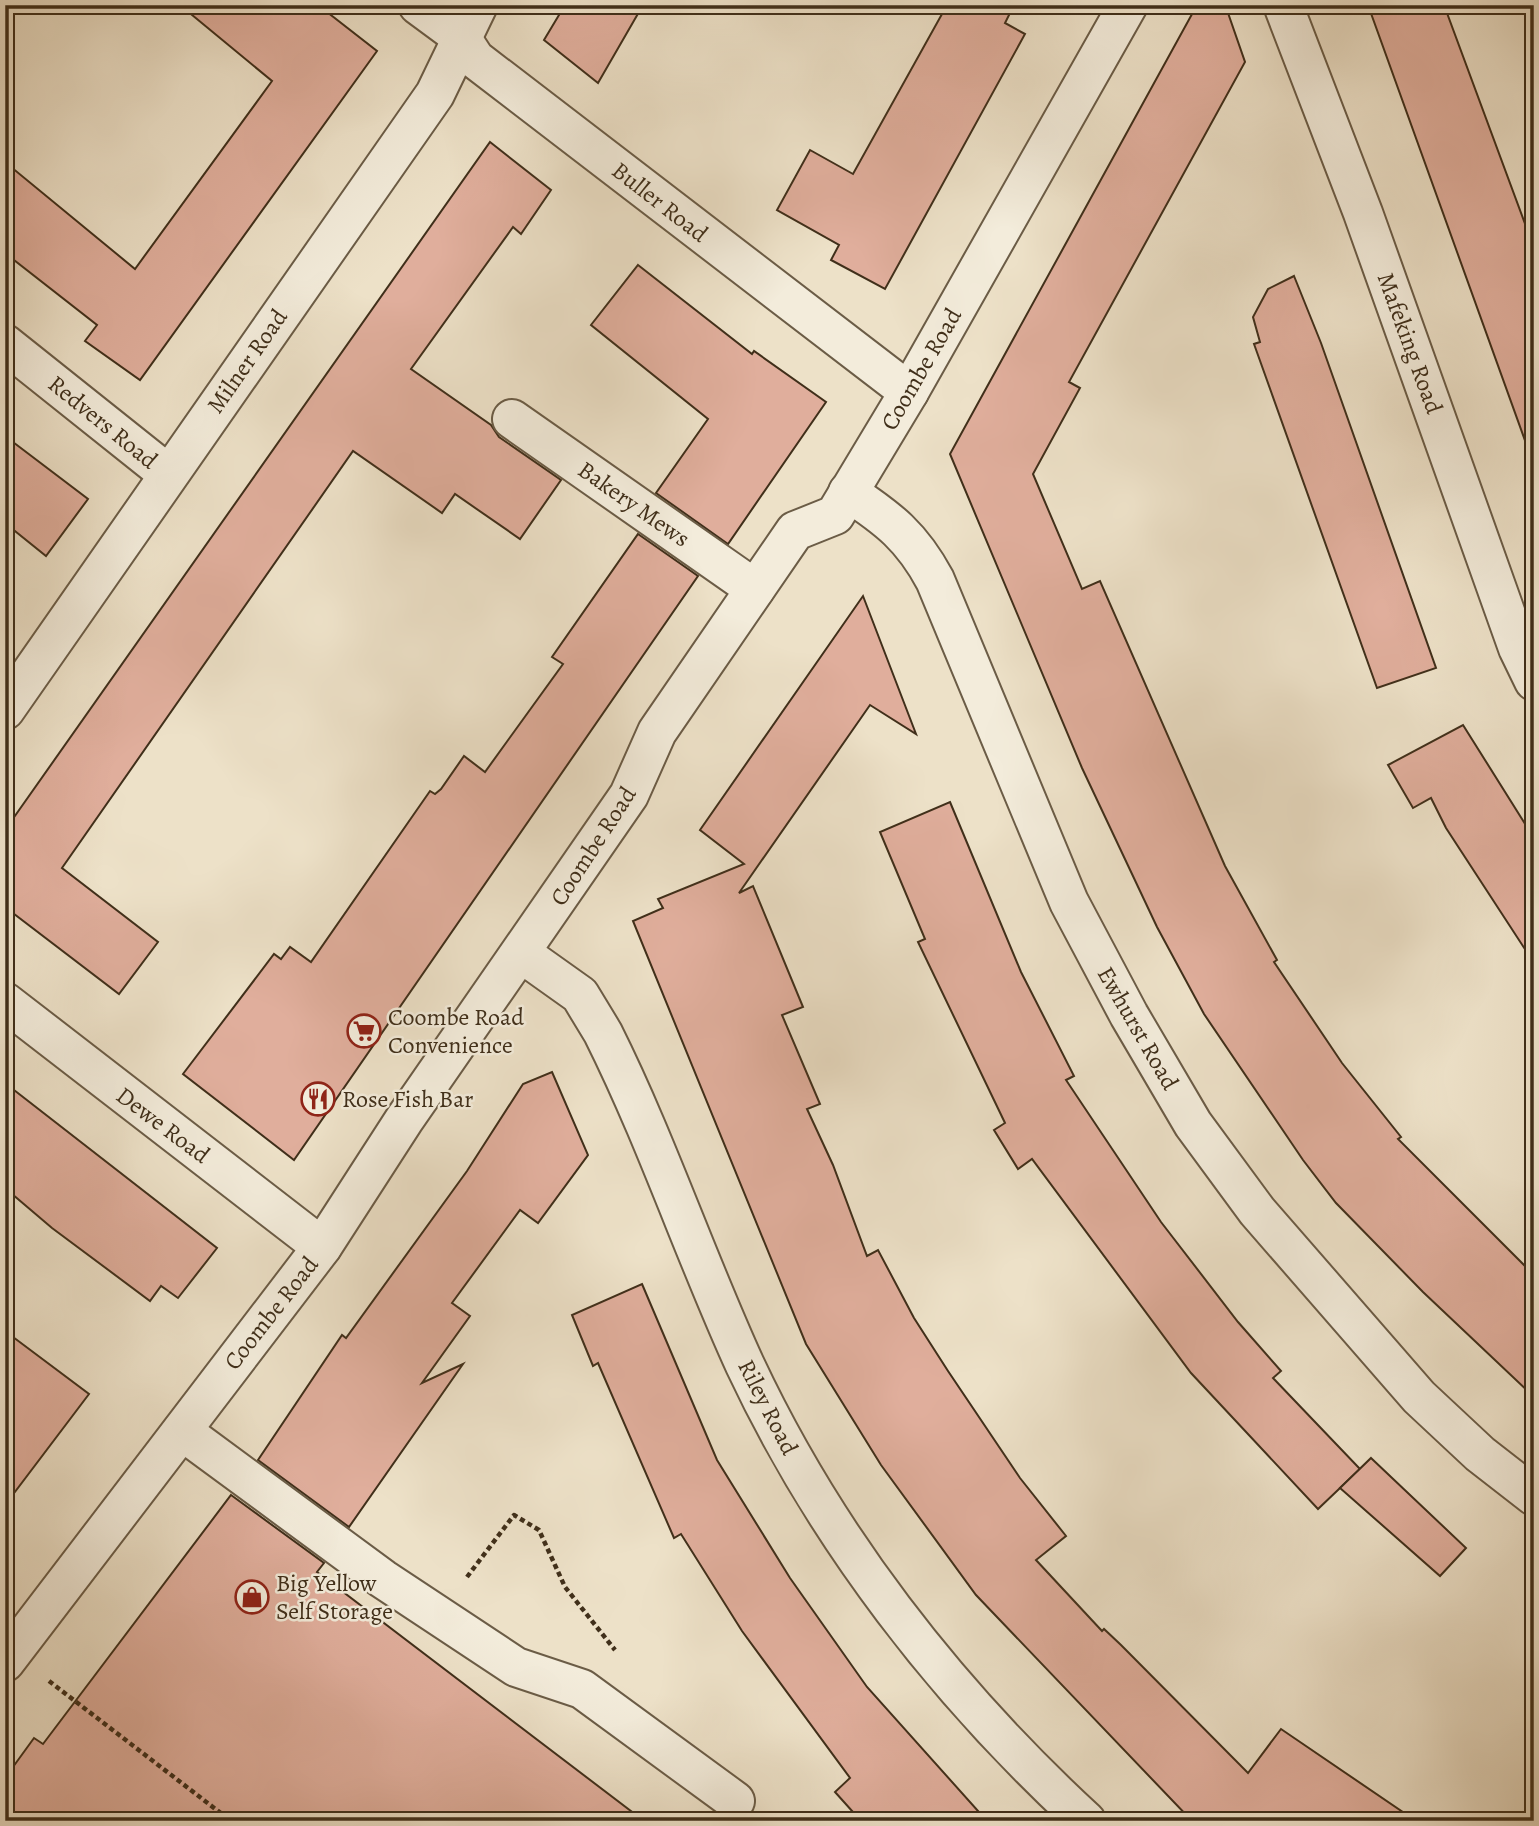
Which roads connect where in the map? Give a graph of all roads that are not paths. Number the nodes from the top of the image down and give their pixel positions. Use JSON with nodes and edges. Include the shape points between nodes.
{"nodes":[{"id":1,"x":418,"y":5,"type":"edge"},
{"id":2,"x":1128,"y":5,"type":"edge"},
{"id":3,"x":1283,"y":5,"type":"edge"},
{"id":4,"x":469,"y":21,"type":"edge"},
{"id":5,"x":5,"y":344,"type":"edge"},
{"id":6,"x":909,"y":392,"type":"junction"},
{"id":7,"x":512,"y":419,"type":"dead end"},
{"id":8,"x":168,"y":474,"type":"junction"},
{"id":9,"x":849,"y":492,"type":"junction"},
{"id":10,"x":755,"y":589,"type":"junction"},
{"id":11,"x":1534,"y":681,"type":"edge"},
{"id":12,"x":5,"y":710,"type":"edge"},
{"id":13,"x":522,"y":953,"type":"junction"},
{"id":14,"x":5,"y":1002,"type":"edge"},
{"id":15,"x":322,"y":1247,"type":"junction"},
{"id":16,"x":182,"y":1431,"type":"junction"},
{"id":17,"x":1534,"y":1496,"type":"edge"},
{"id":18,"x":9,"y":1658,"type":"edge"},
{"id":19,"x":735,"y":1801,"type":"dead end"},
{"id":20,"x":1087,"y":1821,"type":"edge"}],
"edges":[{"from":1,"to":4,"type":"street","name":"Buller Road"},
{"from":2,"to":6,"type":"street","name":"Coombe Road"},
{"from":3,"to":11,"type":"street","name":"Mafeking Road","via":[[1363,213],[1518,648]]},
{"from":4,"to":6,"type":"street","name":"Buller Road","via":[[475,58]]},
{"from":4,"to":8,"type":"street","name":"Milner Road","via":[[428,105]]},
{"from":5,"to":8,"type":"street","name":"Redvers Road"},
{"from":6,"to":9,"type":"street","name":"Coombe Road"},
{"from":7,"to":10,"type":"street","name":"Bakery Mews"},
{"from":8,"to":12,"type":"street","name":"Milner Road"},
{"from":9,"to":10,"type":"street","name":"Coombe Road","via":[[835,514],[795,531]]},
{"from":9,"to":17,"type":"street","name":"Ewhurst Road","via":[[900,528],[919,550],[1069,902],[1193,1124],[1257,1211],[1419,1397]]},
{"from":10,"to":13,"type":"street","name":"Coombe Road","via":[[657,732],[629,795]]},
{"from":13,"to":15,"type":"street","name":"Coombe Road","via":[[404,1119]]},
{"from":13,"to":20,"type":"street","name":"Riley Road","via":[[580,995],[603,1033],[745,1364],[836,1530],[893,1611],[970,1701]]},
{"from":14,"to":15,"type":"street","name":"Dewe Road"},
{"from":15,"to":16,"type":"street","name":"Coombe Road"},
{"from":16,"to":18,"type":"street","name":"Coombe Road"},
{"from":16,"to":19,"type":"street","via":[[383,1579],[516,1667],[582,1689]]}]}
